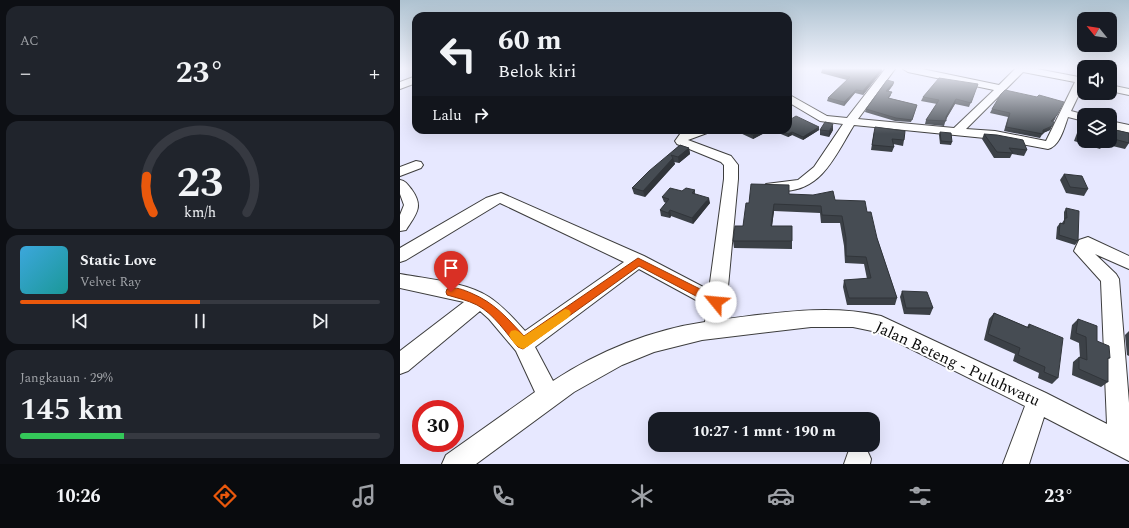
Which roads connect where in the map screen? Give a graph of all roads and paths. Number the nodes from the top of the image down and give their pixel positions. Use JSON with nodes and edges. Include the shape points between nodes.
{"nodes":[{"id":1,"x":874,"y":91,"type":"edge"},
{"id":2,"x":997,"y":91,"type":"edge"},
{"id":3,"x":1076,"y":91,"type":"edge"},
{"id":4,"x":792,"y":99,"type":"edge"},
{"id":5,"x":1066,"y":113,"type":"junction"},
{"id":6,"x":1077,"y":116,"type":"edge"},
{"id":7,"x":850,"y":122,"type":"junction"},
{"id":8,"x":1117,"y":126,"type":"edge"},
{"id":9,"x":1129,"y":130,"type":"edge"},
{"id":10,"x":957,"y":131,"type":"junction"},
{"id":11,"x":692,"y":134,"type":"edge"},
{"id":12,"x":416,"y":165,"type":"dead end"},
{"id":13,"x":400,"y":172,"type":"edge"},
{"id":14,"x":400,"y":184,"type":"edge"},
{"id":15,"x":771,"y":187,"type":"edge"},
{"id":16,"x":400,"y":226,"type":"edge"},
{"id":17,"x":400,"y":256,"type":"edge"},
{"id":18,"x":638,"y":261,"type":"junction"},
{"id":19,"x":1129,"y":262,"type":"edge"},
{"id":20,"x":400,"y":281,"type":"edge"},
{"id":21,"x":479,"y":301,"type":"junction"},
{"id":22,"x":716,"y":302,"type":"junction"},
{"id":23,"x":714,"y":329,"type":"junction"},
{"id":24,"x":523,"y":344,"type":"junction"},
{"id":25,"x":400,"y":364,"type":"edge"},
{"id":26,"x":549,"y":396,"type":"junction"},
{"id":27,"x":1038,"y":401,"type":"junction"},
{"id":28,"x":1125,"y":447,"type":"edge"},
{"id":29,"x":455,"y":464,"type":"edge"},
{"id":30,"x":1016,"y":464,"type":"edge"}],
"edges":[{"from":1,"to":7,"type":"street"},
{"from":2,"to":10,"type":"street"},
{"from":3,"to":5,"type":"street"},
{"from":4,"to":7,"type":"street","via":[[821,117]]},
{"from":5,"to":6,"type":"street"},
{"from":5,"to":10,"type":"street","via":[[1048,145]]},
{"from":7,"to":10,"type":"street"},
{"from":7,"to":15,"type":"street","via":[[812,177],[792,186]]},
{"from":8,"to":9,"type":"street"},
{"from":11,"to":22,"type":"street","via":[[681,141],[726,159],[731,165]]},
{"from":12,"to":13,"type":"street"},
{"from":14,"to":16,"type":"street","via":[[411,198],[412,206]]},
{"from":17,"to":18,"type":"street","via":[[491,201],[501,198]]},
{"from":18,"to":22,"type":"street"},
{"from":18,"to":24,"type":"street"},
{"from":19,"to":28,"type":"street","via":[[1088,243],[1083,247],[1082,251],[1110,279]]},
{"from":20,"to":21,"type":"street","via":[[463,294]]},
{"from":21,"to":24,"type":"street","via":[[496,313]]},
{"from":21,"to":25,"type":"street"},
{"from":22,"to":23,"type":"street"},
{"from":23,"to":26,"type":"street","name":"Jalan Beteng - Puluhwatu","via":[[638,348],[607,361]]},
{"from":23,"to":27,"type":"street","name":"Jalan Beteng - Puluhwatu","via":[[804,318],[849,317],[865,320],[881,325]]},
{"from":24,"to":26,"type":"street"},
{"from":26,"to":29,"type":"street","name":"Jalan Beteng - Puluhwatu"},
{"from":27,"to":28,"type":"street","name":"Jalan Beteng - Puluhwatu"},
{"from":27,"to":30,"type":"street"}]}
